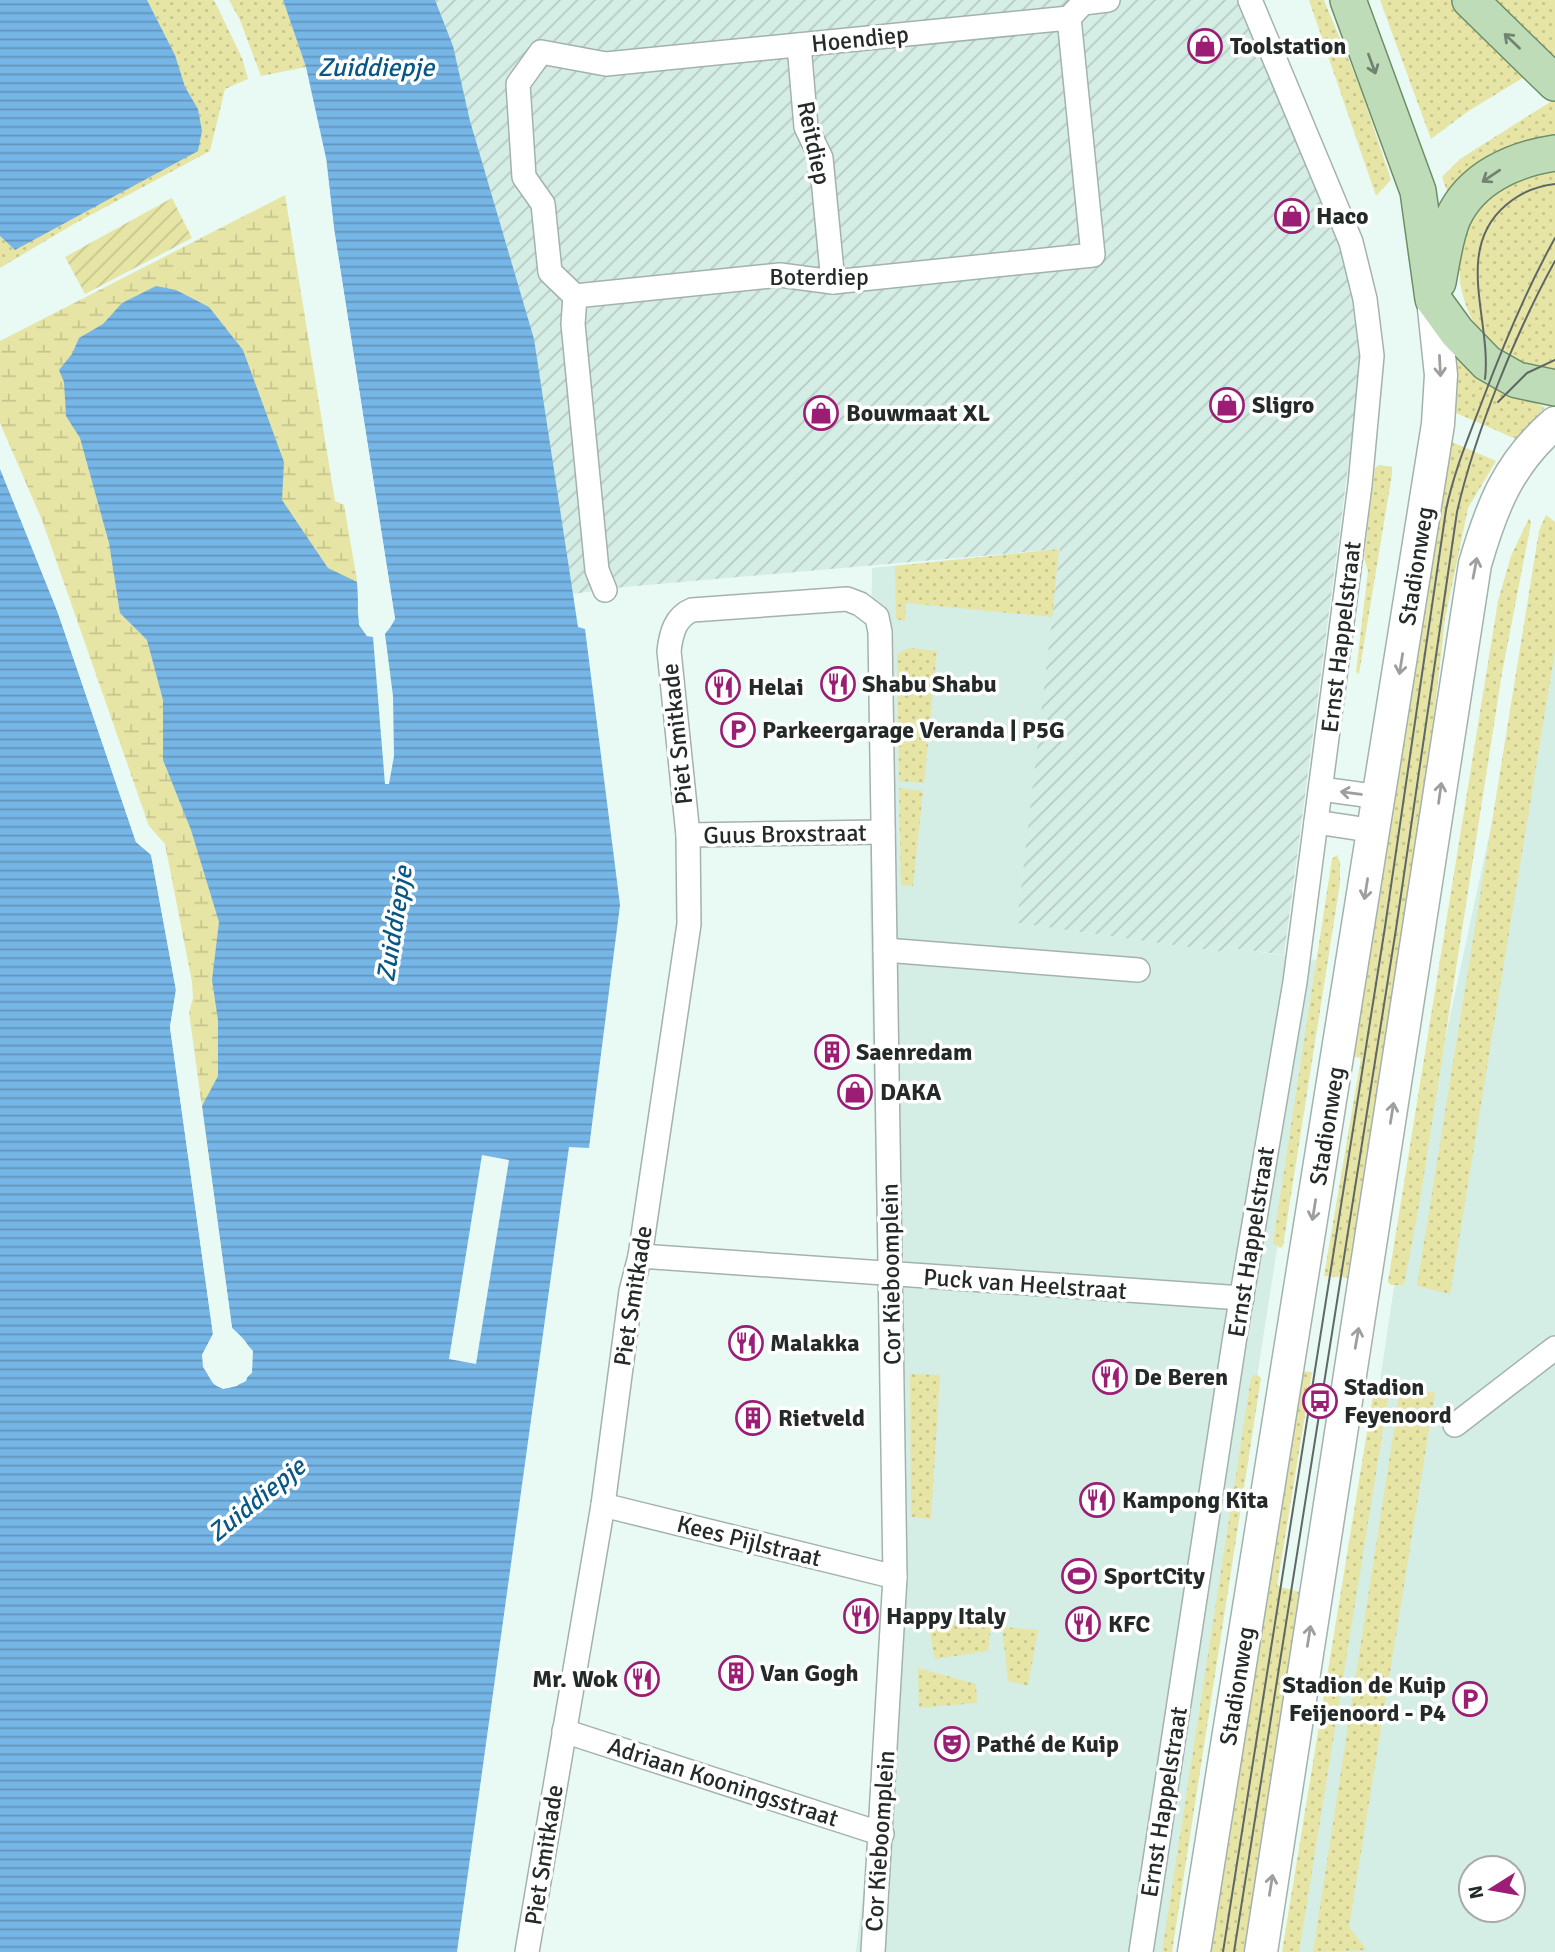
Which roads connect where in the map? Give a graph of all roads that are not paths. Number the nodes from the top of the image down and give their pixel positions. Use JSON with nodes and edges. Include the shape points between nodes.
{"nodes":[{"id":1,"x":1108,"y":0,"type":"edge"},
{"id":2,"x":1251,"y":0,"type":"edge"},
{"id":3,"x":1348,"y":0,"type":"edge"},
{"id":4,"x":1470,"y":0,"type":"edge"},
{"id":5,"x":1069,"y":18,"type":"junction"},
{"id":6,"x":799,"y":46,"type":"junction"},
{"id":7,"x":1555,"y":83,"type":"edge"},
{"id":8,"x":1555,"y":153,"type":"edge"},
{"id":9,"x":833,"y":282,"type":"junction"},
{"id":10,"x":575,"y":296,"type":"junction"},
{"id":11,"x":1433,"y":299,"type":"junction"},
{"id":12,"x":1555,"y":388,"type":"edge"},
{"id":13,"x":1555,"y":423,"type":"edge"},
{"id":14,"x":606,"y":590,"type":"dead end"},
{"id":15,"x":860,"y":604,"type":"joint"},
{"id":16,"x":1321,"y":789,"type":"junction"},
{"id":17,"x":1380,"y":797,"type":"junction"},
{"id":18,"x":1316,"y":822,"type":"junction"},
{"id":19,"x":1375,"y":831,"type":"junction"},
{"id":20,"x":883,"y":832,"type":"junction"},
{"id":21,"x":688,"y":835,"type":"junction"},
{"id":22,"x":885,"y":950,"type":"junction"},
{"id":23,"x":1138,"y":970,"type":"dead end"},
{"id":24,"x":640,"y":1256,"type":"junction"},
{"id":25,"x":891,"y":1274,"type":"junction"},
{"id":26,"x":1242,"y":1298,"type":"junction"},
{"id":27,"x":1555,"y":1348,"type":"edge"},
{"id":28,"x":1455,"y":1425,"type":"dead end"},
{"id":29,"x":603,"y":1504,"type":"junction"},
{"id":30,"x":895,"y":1577,"type":"junction"},
{"id":31,"x":564,"y":1731,"type":"junction"},
{"id":32,"x":882,"y":1834,"type":"junction"},
{"id":33,"x":533,"y":1950,"type":"edge"},
{"id":34,"x":873,"y":1952,"type":"edge"},
{"id":35,"x":1141,"y":1952,"type":"edge"},
{"id":36,"x":1194,"y":1952,"type":"edge"},
{"id":37,"x":1261,"y":1952,"type":"edge"}],
"edges":[{"from":1,"to":5,"type":"street","name":"Hoendiep","via":[[1083,3]]},
{"from":2,"to":16,"type":"street","name":"Ernst Happelstraat","via":[[1351,242],[1372,356]]},
{"from":3,"to":11,"type":"main road","name":"Stadionweg","one_way":true,"via":[[1418,191]]},
{"from":7,"to":4,"type":"main road","one_way":true},
{"from":5,"to":6,"type":"street","name":"Hoendiep"},
{"from":5,"to":9,"type":"street","name":"Boterdiep","via":[[1093,255]]},
{"from":6,"to":9,"type":"street","name":"Reitdiep","via":[[806,127],[821,158]]},
{"from":6,"to":10,"type":"street","name":"Hoendiep","via":[[606,64],[541,52],[518,84],[524,177],[543,204],[550,272]]},
{"from":8,"to":11,"type":"main road","name":"Stadionweg","one_way":true,"via":[[1507,166],[1472,192],[1453,218]]},
{"from":9,"to":10,"type":"street","name":"Boterdiep","via":[[780,275]]},
{"from":10,"to":14,"type":"street","via":[[573,324],[596,557]]},
{"from":11,"to":12,"type":"main road","name":"Stadionweg","via":[[1487,363],[1517,380]]},
{"from":11,"to":17,"type":"main road","name":"Stadionweg","one_way":true,"via":[[1440,411]]},
{"from":37,"to":13,"type":"main road","one_way":true,"via":[[1475,564],[1505,481]]},
{"from":15,"to":20,"type":"street","name":"Cor Kieboomplein","via":[[877,617],[880,632]]},
{"from":15,"to":21,"type":"street","name":"Piet Smitkade","via":[[835,599],[692,610],[680,618],[670,636],[669,650]]},
{"from":17,"to":16,"type":"street","one_way":true},
{"from":16,"to":18,"type":"street","name":"Ernst Happelstraat"},
{"from":17,"to":19,"type":"main road","name":"Stadionweg"},
{"from":18,"to":19,"type":"street"},
{"from":18,"to":26,"type":"street","name":"Ernst Happelstraat","via":[[1295,982]]},
{"from":19,"to":36,"type":"main road","name":"Stadionweg","one_way":true},
{"from":20,"to":21,"type":"street","name":"Guus Broxstraat"},
{"from":20,"to":22,"type":"street","name":"Cor Kieboomplein"},
{"from":21,"to":24,"type":"street","name":"Piet Smitkade","via":[[689,924]]},
{"from":22,"to":23,"type":"street"},
{"from":22,"to":25,"type":"street","name":"Cor Kieboomplein"},
{"from":24,"to":25,"type":"street","name":"Puck van Heelstraat"},
{"from":24,"to":29,"type":"street","name":"Piet Smitkade","via":[[631,1291]]},
{"from":25,"to":26,"type":"street","name":"Puck van Heelstraat"},
{"from":25,"to":30,"type":"street","name":"Cor Kieboomplein"},
{"from":26,"to":35,"type":"street","name":"Ernst Happelstraat"},
{"from":27,"to":28,"type":"street"},
{"from":29,"to":30,"type":"street","name":"Kees Pijlstraat"},
{"from":29,"to":31,"type":"street","name":"Piet Smitkade"},
{"from":30,"to":32,"type":"street","name":"Cor Kieboomplein"},
{"from":31,"to":32,"type":"street","name":"Adriaan Kooningsstraat"},
{"from":31,"to":33,"type":"street","name":"Piet Smitkade"},
{"from":32,"to":34,"type":"street","name":"Cor Kieboomplein"}]}
